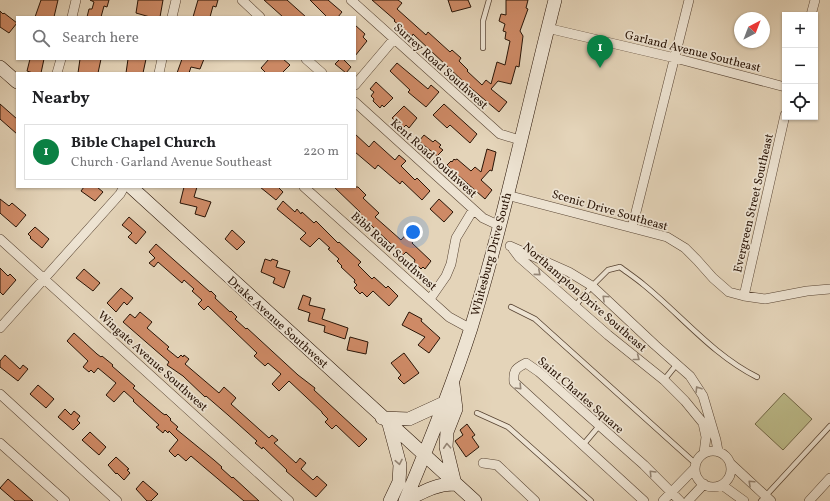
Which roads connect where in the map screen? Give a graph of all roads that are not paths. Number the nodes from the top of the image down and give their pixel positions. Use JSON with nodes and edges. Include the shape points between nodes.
{"nodes":[{"id":1,"x":76,"y":0,"type":"edge"},
{"id":2,"x":176,"y":0,"type":"edge"},
{"id":3,"x":242,"y":0,"type":"edge"},
{"id":4,"x":351,"y":0,"type":"edge"},
{"id":5,"x":489,"y":0,"type":"edge"},
{"id":6,"x":555,"y":0,"type":"edge"},
{"id":7,"x":689,"y":0,"type":"edge"},
{"id":8,"x":815,"y":0,"type":"edge"},
{"id":9,"x":812,"y":12,"type":"edge"},
{"id":10,"x":72,"y":16,"type":"edge"},
{"id":11,"x":172,"y":16,"type":"edge"},
{"id":12,"x":259,"y":16,"type":"edge"},
{"id":13,"x":547,"y":28,"type":"junction"},
{"id":14,"x":394,"y":39,"type":"junction"},
{"id":15,"x":483,"y":48,"type":"dead end"},
{"id":16,"x":675,"y":58,"type":"junction"},
{"id":17,"x":61,"y":60,"type":"edge"},
{"id":18,"x":162,"y":60,"type":"edge"},
{"id":19,"x":307,"y":60,"type":"edge"},
{"id":20,"x":0,"y":67,"type":"edge"},
{"id":21,"x":57,"y":72,"type":"edge"},
{"id":22,"x":159,"y":72,"type":"edge"},
{"id":23,"x":321,"y":72,"type":"edge"},
{"id":24,"x":16,"y":81,"type":"edge"},
{"id":25,"x":356,"y":84,"type":"edge"},
{"id":26,"x":782,"y":86,"type":"edge"},
{"id":27,"x":356,"y":103,"type":"edge"},
{"id":28,"x":784,"y":120,"type":"edge"},
{"id":29,"x":520,"y":140,"type":"junction"},
{"id":30,"x":123,"y":188,"type":"edge"},
{"id":31,"x":132,"y":188,"type":"edge"},
{"id":32,"x":305,"y":188,"type":"edge"},
{"id":33,"x":507,"y":194,"type":"junction"},
{"id":34,"x":473,"y":210,"type":"junction"},
{"id":35,"x":500,"y":226,"type":"junction"},
{"id":36,"x":632,"y":228,"type":"junction"},
{"id":37,"x":0,"y":239,"type":"edge"},
{"id":38,"x":43,"y":279,"type":"junction"},
{"id":39,"x":592,"y":286,"type":"junction"},
{"id":40,"x":830,"y":289,"type":"edge"},
{"id":41,"x":744,"y":296,"type":"junction"},
{"id":42,"x":430,"y":300,"type":"junction"},
{"id":43,"x":575,"y":306,"type":"junction"},
{"id":44,"x":511,"y":307,"type":"dead end"},
{"id":45,"x":0,"y":328,"type":"edge"},
{"id":46,"x":471,"y":329,"type":"junction"},
{"id":47,"x":677,"y":364,"type":"junction"},
{"id":48,"x":757,"y":377,"type":"dead end"},
{"id":49,"x":664,"y":380,"type":"junction"},
{"id":50,"x":453,"y":383,"type":"junction"},
{"id":51,"x":0,"y":394,"type":"edge"},
{"id":52,"x":446,"y":402,"type":"junction"},
{"id":53,"x":477,"y":412,"type":"dead end"},
{"id":54,"x":386,"y":421,"type":"junction"},
{"id":55,"x":599,"y":426,"type":"junction"},
{"id":56,"x":830,"y":426,"type":"edge"},
{"id":57,"x":0,"y":443,"type":"edge"},
{"id":58,"x":582,"y":445,"type":"junction"},
{"id":59,"x":718,"y":451,"type":"junction"},
{"id":60,"x":704,"y":453,"type":"junction"},
{"id":61,"x":424,"y":456,"type":"junction"},
{"id":62,"x":483,"y":463,"type":"dead end"},
{"id":63,"x":731,"y":464,"type":"junction"},
{"id":64,"x":696,"y":466,"type":"junction"},
{"id":65,"x":830,"y":478,"type":"edge"},
{"id":66,"x":455,"y":484,"type":"junction"},
{"id":67,"x":704,"y":484,"type":"junction"},
{"id":68,"x":722,"y":485,"type":"junction"},
{"id":69,"x":671,"y":492,"type":"junction"},
{"id":70,"x":766,"y":499,"type":"edge"},
{"id":71,"x":64,"y":501,"type":"edge"},
{"id":72,"x":117,"y":501,"type":"edge"},
{"id":73,"x":289,"y":501,"type":"edge"},
{"id":74,"x":390,"y":501,"type":"edge"},
{"id":75,"x":405,"y":501,"type":"edge"},
{"id":76,"x":475,"y":501,"type":"edge"},
{"id":77,"x":535,"y":501,"type":"edge"},
{"id":78,"x":591,"y":501,"type":"edge"},
{"id":79,"x":644,"y":501,"type":"edge"},
{"id":80,"x":663,"y":501,"type":"edge"},
{"id":81,"x":680,"y":501,"type":"edge"},
{"id":82,"x":688,"y":501,"type":"edge"},
{"id":83,"x":744,"y":501,"type":"edge"},
{"id":84,"x":809,"y":501,"type":"edge"}],
"edges":[{"from":1,"to":10,"type":"street"},
{"from":2,"to":11,"type":"street"},
{"from":3,"to":12,"type":"street"},
{"from":4,"to":14,"type":"street","name":"Surrey Road Southwest"},
{"from":5,"to":15,"type":"lane","via":[[483,21]]},
{"from":6,"to":13,"type":"main road","name":"Whitesburg Drive South"},
{"from":7,"to":16,"type":"street"},
{"from":8,"to":9,"type":"street"},
{"from":13,"to":16,"type":"street","name":"Garland Avenue Southeast"},
{"from":13,"to":29,"type":"main road","name":"Whitesburg Drive South"},
{"from":14,"to":25,"type":"street"},
{"from":14,"to":29,"type":"street","name":"Surrey Road Southwest","via":[[500,134]]},
{"from":16,"to":26,"type":"street","name":"Garland Avenue Southeast"},
{"from":16,"to":36,"type":"street"},
{"from":17,"to":21,"type":"street"},
{"from":18,"to":22,"type":"street"},
{"from":19,"to":23,"type":"street"},
{"from":20,"to":24,"type":"main road"},
{"from":27,"to":34,"type":"street","name":"Kent Road Southwest"},
{"from":28,"to":41,"type":"street","name":"Evergreen Street Southeast"},
{"from":29,"to":33,"type":"main road","name":"Whitesburg Drive South"},
{"from":30,"to":38,"type":"street"},
{"from":31,"to":54,"type":"main road","name":"Drake Avenue Southwest"},
{"from":32,"to":42,"type":"street","name":"Bibb Road Southwest"},
{"from":33,"to":35,"type":"main road","name":"Whitesburg Drive South"},
{"from":33,"to":36,"type":"street","name":"Scenic Drive Southeast"},
{"from":34,"to":35,"type":"street","name":"Kent Road Southwest"},
{"from":34,"to":42,"type":"street","via":[[456,238],[446,276]]},
{"from":35,"to":46,"type":"main road","name":"Whitesburg Drive South"},
{"from":36,"to":41,"type":"street","name":"Scenic Drive Southeast","via":[[667,237],[685,248],[729,292]]},
{"from":37,"to":38,"type":"street","name":"Wingate Avenue Southwest"},
{"from":38,"to":45,"type":"street"},
{"from":38,"to":73,"type":"street","name":"Wingate Avenue Southwest"},
{"from":39,"to":43,"type":"lane"},
{"from":39,"to":43,"type":"street","name":"Northampton Drive Southeast","one_way":true,"via":[[569,272],[510,246]]},
{"from":47,"to":39,"type":"street","name":"Northampton Drive Southeast","one_way":true},
{"from":39,"to":48,"type":"lane","via":[[608,270],[620,266],[692,330],[730,360]]},
{"from":40,"to":41,"type":"street","name":"Scenic Drive Southeast","via":[[765,299]]},
{"from":42,"to":46,"type":"street","name":"Bibb Road Southwest","via":[[449,317]]},
{"from":43,"to":49,"type":"street","name":"Northampton Drive Southeast","one_way":true},
{"from":44,"to":64,"type":"lane","name":"Saint Charles Square","via":[[535,319]]},
{"from":46,"to":50,"type":"main road","name":"Whitesburg Drive South"},
{"from":47,"to":49,"type":"lane"},
{"from":59,"to":47,"type":"street","name":"Northampton Drive Southeast","one_way":true,"via":[[703,396],[690,376]]},
{"from":49,"to":60,"type":"street","name":"Northampton Drive Southeast","via":[[703,424],[706,437]]},
{"from":50,"to":52,"type":"main road","name":"Whitesburg Drive South"},
{"from":66,"to":50,"type":"main road","one_way":true,"via":[[446,447],[447,432],[456,409]]},
{"from":51,"to":72,"type":"street"},
{"from":52,"to":54,"type":"main road","via":[[409,419]]},
{"from":52,"to":61,"type":"main road","name":"Whitesburg Drive South"},
{"from":53,"to":78,"type":"lane","via":[[508,427]]},
{"from":54,"to":61,"type":"main road","name":"Drake Avenue Southwest"},
{"from":54,"to":74,"type":"main road","one_way":true,"via":[[400,465],[399,482]]},
{"from":55,"to":58,"type":"lane"},
{"from":55,"to":58,"type":"street","name":"Saint Charles Square","one_way":true,"via":[[539,372],[526,363],[518,367],[513,374],[514,382]]},
{"from":69,"to":55,"type":"street","name":"Saint Charles Square","one_way":true},
{"from":56,"to":70,"type":"lane"},
{"from":57,"to":71,"type":"street"},
{"from":58,"to":79,"type":"street","name":"Saint Charles Square"},
{"from":59,"to":60,"type":"street"},
{"from":59,"to":63,"type":"street","via":[[728,458]]},
{"from":60,"to":64,"type":"street","via":[[698,458]]},
{"from":61,"to":66,"type":"main road","name":"Drake Avenue Southwest"},
{"from":61,"to":75,"type":"main road","name":"Whitesburg Drive South"},
{"from":62,"to":77,"type":"street","via":[[497,465]]},
{"from":63,"to":68,"type":"street","via":[[730,476]]},
{"from":70,"to":63,"type":"street","one_way":true},
{"from":64,"to":67,"type":"street","via":[[696,474]]},
{"from":64,"to":69,"type":"street"},
{"from":65,"to":84,"type":"street"},
{"from":66,"to":75,"type":"main road","via":[[429,488]]},
{"from":66,"to":76,"type":"main road","name":"Drake Avenue Southwest"},
{"from":67,"to":68,"type":"street","via":[[710,487]]},
{"from":67,"to":82,"type":"street"},
{"from":68,"to":83,"type":"street"},
{"from":69,"to":80,"type":"street"},
{"from":69,"to":81,"type":"street","name":"Saint Charles Square"}]}
